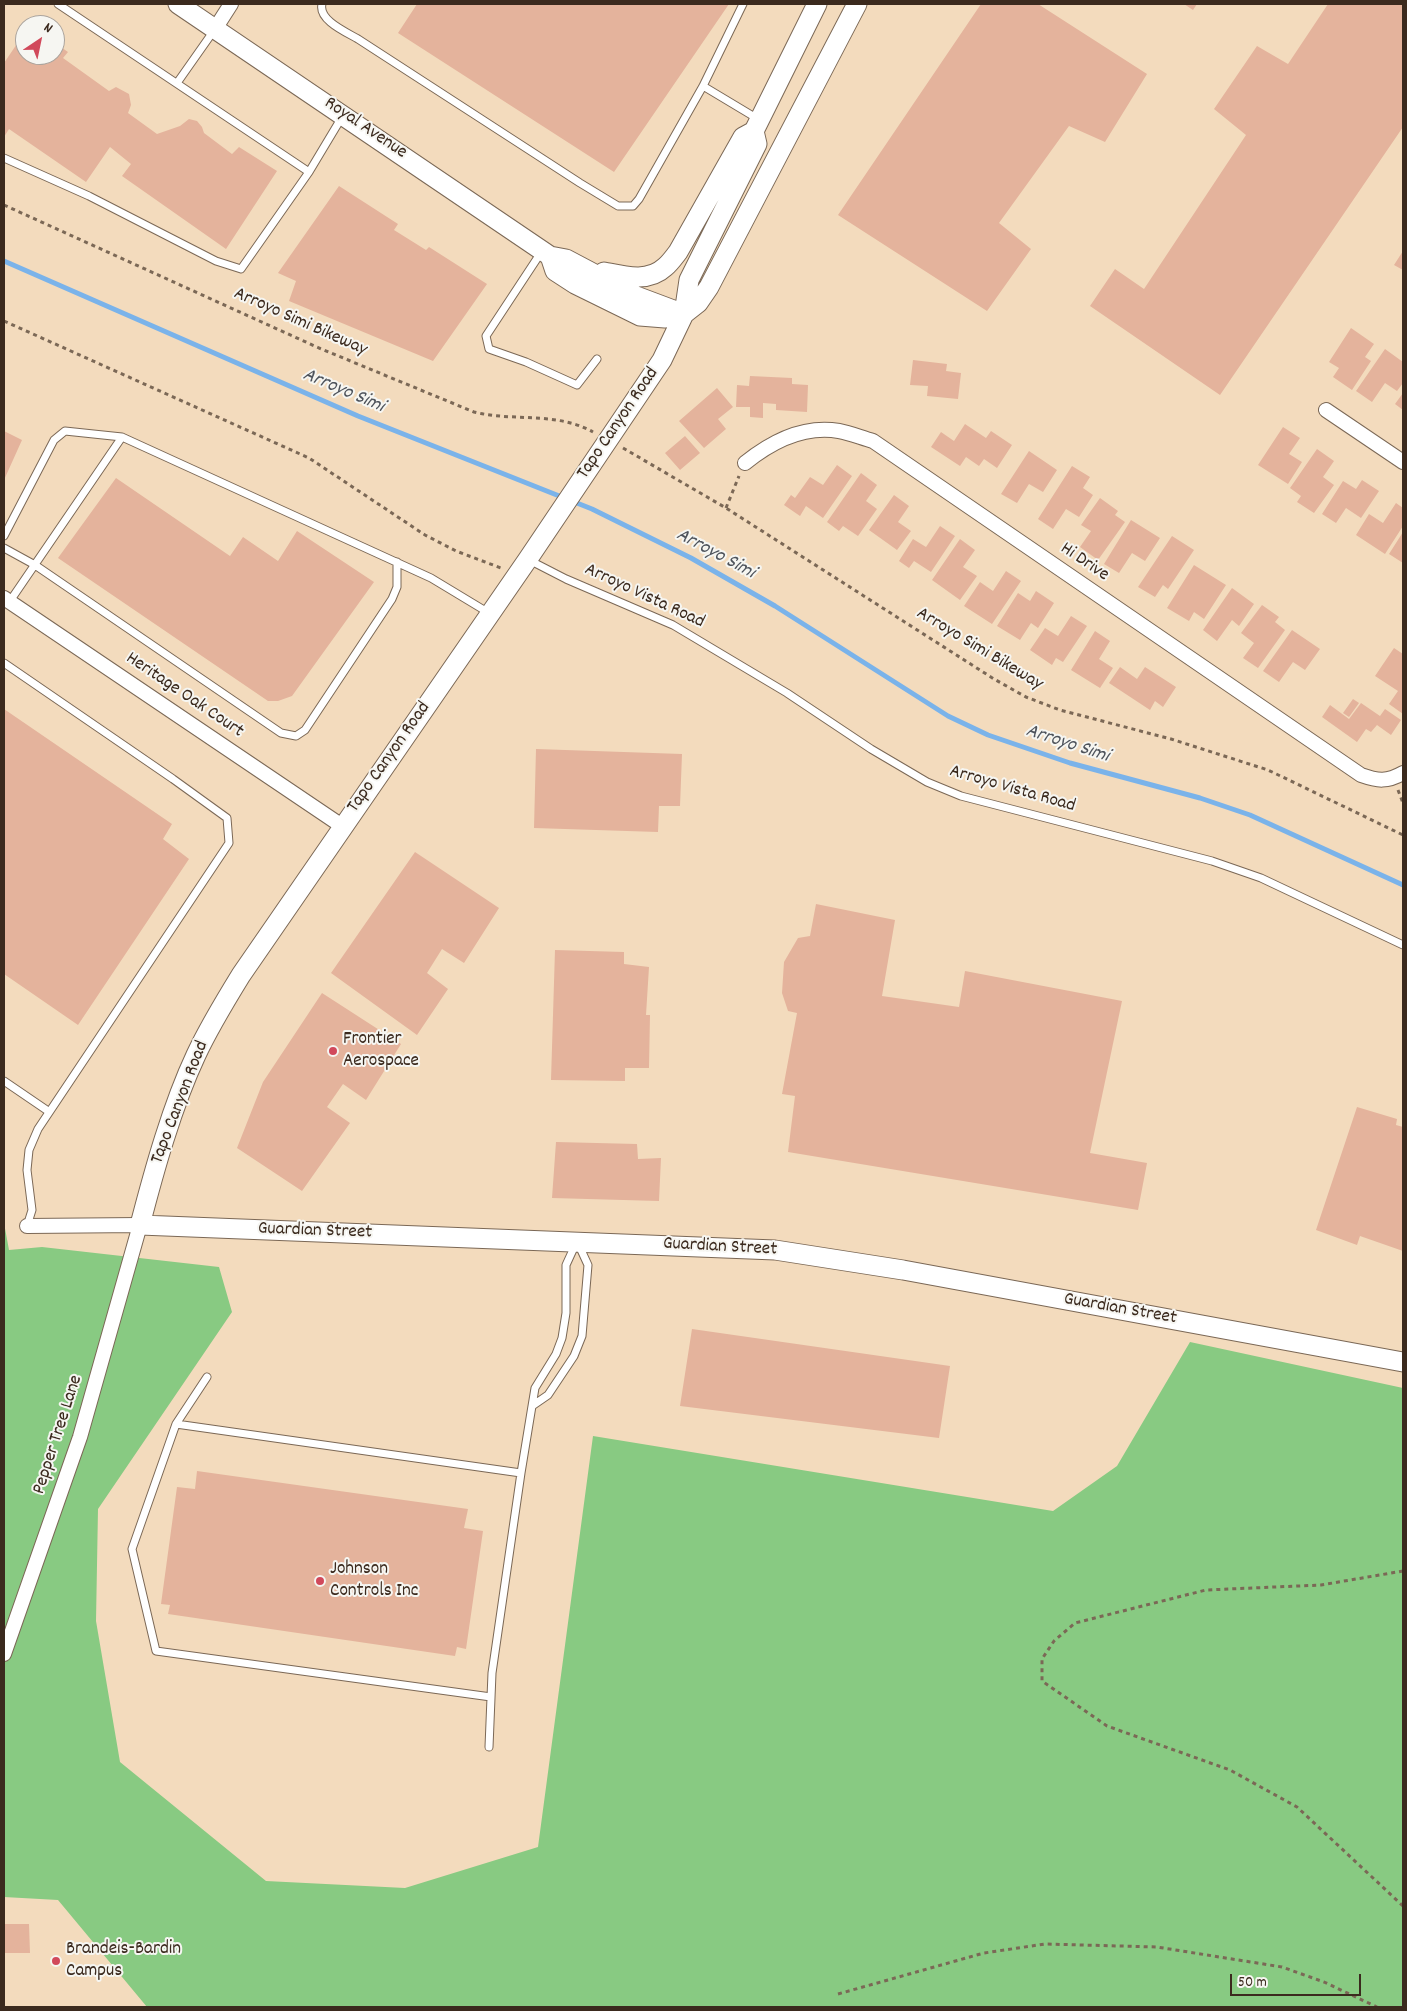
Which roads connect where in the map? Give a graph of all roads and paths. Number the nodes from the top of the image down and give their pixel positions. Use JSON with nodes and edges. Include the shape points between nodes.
{"nodes":[{"id":1,"x":58,"y":4,"type":"edge"},
{"id":2,"x":178,"y":4,"type":"edge"},
{"id":3,"x":232,"y":4,"type":"edge"},
{"id":4,"x":322,"y":4,"type":"edge"},
{"id":5,"x":743,"y":4,"type":"edge"},
{"id":6,"x":817,"y":4,"type":"edge"},
{"id":7,"x":856,"y":4,"type":"edge"},
{"id":8,"x":215,"y":29,"type":"junction"},
{"id":9,"x":177,"y":83,"type":"junction"},
{"id":10,"x":703,"y":86,"type":"junction"},
{"id":11,"x":343,"y":115,"type":"junction"},
{"id":12,"x":757,"y":125,"type":"junction"},
{"id":13,"x":4,"y":158,"type":"edge"},
{"id":14,"x":309,"y":172,"type":"junction"},
{"id":15,"x":4,"y":205,"type":"edge"},
{"id":16,"x":546,"y":254,"type":"junction"},
{"id":17,"x":585,"y":268,"type":"junction"},
{"id":18,"x":684,"y":314,"type":"junction"},
{"id":19,"x":4,"y":320,"type":"edge"},
{"id":20,"x":597,"y":358,"type":"dead end"},
{"id":21,"x":1326,"y":410,"type":"dead end"},
{"id":22,"x":594,"y":432,"type":"dead end"},
{"id":23,"x":122,"y":437,"type":"junction"},
{"id":24,"x":625,"y":449,"type":"dead end"},
{"id":25,"x":1403,"y":462,"type":"edge"},
{"id":26,"x":745,"y":463,"type":"joint"},
{"id":27,"x":726,"y":508,"type":"junction"},
{"id":28,"x":4,"y":536,"type":"edge"},
{"id":29,"x":4,"y":548,"type":"edge"},
{"id":30,"x":528,"y":559,"type":"junction"},
{"id":31,"x":397,"y":562,"type":"junction"},
{"id":32,"x":35,"y":565,"type":"junction"},
{"id":33,"x":515,"y":577,"type":"junction"},
{"id":34,"x":7,"y":600,"type":"edge"},
{"id":35,"x":490,"y":614,"type":"junction"},
{"id":36,"x":4,"y":663,"type":"edge"},
{"id":37,"x":1398,"y":776,"type":"edge"},
{"id":38,"x":342,"y":826,"type":"junction"},
{"id":39,"x":1403,"y":835,"type":"edge"},
{"id":40,"x":1403,"y":946,"type":"edge"},
{"id":41,"x":4,"y":1081,"type":"edge"},
{"id":42,"x":48,"y":1111,"type":"junction"},
{"id":43,"x":140,"y":1225,"type":"junction"},
{"id":44,"x":27,"y":1226,"type":"joint"},
{"id":45,"x":577,"y":1241,"type":"junction"},
{"id":46,"x":1403,"y":1362,"type":"edge"},
{"id":47,"x":207,"y":1377,"type":"dead end"},
{"id":48,"x":532,"y":1406,"type":"junction"},
{"id":49,"x":176,"y":1424,"type":"junction"},
{"id":50,"x":521,"y":1473,"type":"junction"},
{"id":51,"x":1403,"y":1571,"type":"edge"},
{"id":52,"x":4,"y":1654,"type":"edge"},
{"id":53,"x":491,"y":1697,"type":"junction"},
{"id":54,"x":489,"y":1747,"type":"dead end"},
{"id":55,"x":1403,"y":1906,"type":"edge"},
{"id":56,"x":838,"y":1994,"type":"dead end"},
{"id":57,"x":1377,"y":2007,"type":"edge"}],
"edges":[{"from":1,"to":9,"type":"lane"},
{"from":2,"to":8,"type":"street","name":"Royal Avenue"},
{"from":3,"to":8,"type":"street"},
{"from":4,"to":10,"type":"lane","via":[[324,17],[618,206],[633,206],[639,199]]},
{"from":5,"to":10,"type":"lane"},
{"from":6,"to":12,"type":"street","name":"Tapo Canyon Road"},
{"from":7,"to":18,"type":"street","name":"Tapo Canyon Road","via":[[709,287],[698,304]]},
{"from":8,"to":9,"type":"lane"},
{"from":8,"to":11,"type":"street","name":"Royal Avenue"},
{"from":9,"to":14,"type":"lane"},
{"from":10,"to":12,"type":"lane"},
{"from":11,"to":14,"type":"lane"},
{"from":11,"to":16,"type":"street","name":"Royal Avenue"},
{"from":12,"to":17,"type":"street","via":[[743,137],[678,252],[665,268],[652,275],[632,278]]},
{"from":12,"to":18,"type":"street","name":"Tapo Canyon Road","via":[[756,144],[689,280]]},
{"from":13,"to":14,"type":"lane","via":[[89,196],[216,261],[241,269]]},
{"from":15,"to":22,"type":"path","name":"Arroyo Simi Bikeway","via":[[319,348],[474,412],[555,420]]},
{"from":16,"to":17,"type":"street","name":"Royal Avenue"},
{"from":16,"to":18,"type":"street","name":"Royal Avenue","via":[[555,271],[640,316],[665,318]]},
{"from":16,"to":20,"type":"lane","via":[[486,336],[489,349],[577,385]]},
{"from":17,"to":18,"type":"street","name":"Royal Avenue","via":[[636,296]]},
{"from":18,"to":30,"type":"street","name":"Tapo Canyon Road","via":[[662,360]]},
{"from":19,"to":33,"type":"path","via":[[308,458],[425,535],[456,551],[499,566]]},
{"from":21,"to":25,"type":"street"},
{"from":23,"to":28,"type":"lane","via":[[65,431],[54,440]]},
{"from":23,"to":31,"type":"lane"},
{"from":23,"to":32,"type":"lane"},
{"from":24,"to":27,"type":"path","name":"Arroyo Simi Bikeway"},
{"from":26,"to":27,"type":"path"},
{"from":26,"to":37,"type":"street","name":"Hi Drive","via":[[763,448],[809,431],[838,431],[873,441],[1361,775],[1376,781]]},
{"from":27,"to":39,"type":"path","name":"Arroyo Simi Bikeway","via":[[1026,697],[1060,710],[1171,739],[1268,770]]},
{"from":29,"to":32,"type":"lane"},
{"from":30,"to":33,"type":"street","name":"Tapo Canyon Road"},
{"from":30,"to":40,"type":"lane","name":"Arroyo Vista Road","via":[[673,625],[788,693],[926,782],[961,796],[1228,866],[1269,881]]},
{"from":31,"to":32,"type":"lane","via":[[397,587],[392,599],[305,730],[296,736],[281,732]]},
{"from":31,"to":35,"type":"lane","via":[[432,578]]},
{"from":32,"to":34,"type":"lane"},
{"from":33,"to":35,"type":"street","name":"Tapo Canyon Road"},
{"from":34,"to":38,"type":"street","name":"Heritage Oak Court"},
{"from":35,"to":38,"type":"street","name":"Tapo Canyon Road"},
{"from":36,"to":42,"type":"lane","via":[[227,818],[229,843]]},
{"from":38,"to":43,"type":"street","name":"Tapo Canyon Road","via":[[213,1021],[172,1118]]},
{"from":41,"to":42,"type":"lane"},
{"from":42,"to":44,"type":"lane","via":[[29,1150],[27,1170],[32,1210]]},
{"from":43,"to":44,"type":"street","name":"Guardian Street"},
{"from":43,"to":45,"type":"street","name":"Guardian Street"},
{"from":43,"to":52,"type":"street","name":"Pepper Tree Lane","via":[[80,1437]]},
{"from":45,"to":46,"type":"street","name":"Guardian Street","via":[[775,1250]]},
{"from":45,"to":48,"type":"lane","via":[[566,1265],[566,1313],[562,1338],[535,1388]]},
{"from":45,"to":48,"type":"lane","via":[[588,1266],[582,1336],[574,1356],[548,1394]]},
{"from":47,"to":49,"type":"lane"},
{"from":48,"to":50,"type":"lane"},
{"from":49,"to":50,"type":"lane"},
{"from":49,"to":53,"type":"lane","via":[[132,1549],[156,1651]]},
{"from":50,"to":53,"type":"lane"},
{"from":51,"to":55,"type":"path","via":[[1321,1585],[1206,1590],[1075,1623],[1054,1641],[1042,1659],[1042,1681],[1107,1726],[1230,1770],[1297,1807]]},
{"from":53,"to":54,"type":"lane"},
{"from":56,"to":57,"type":"path","via":[[984,1953],[1045,1944],[1148,1946],[1282,1967]]}]}
